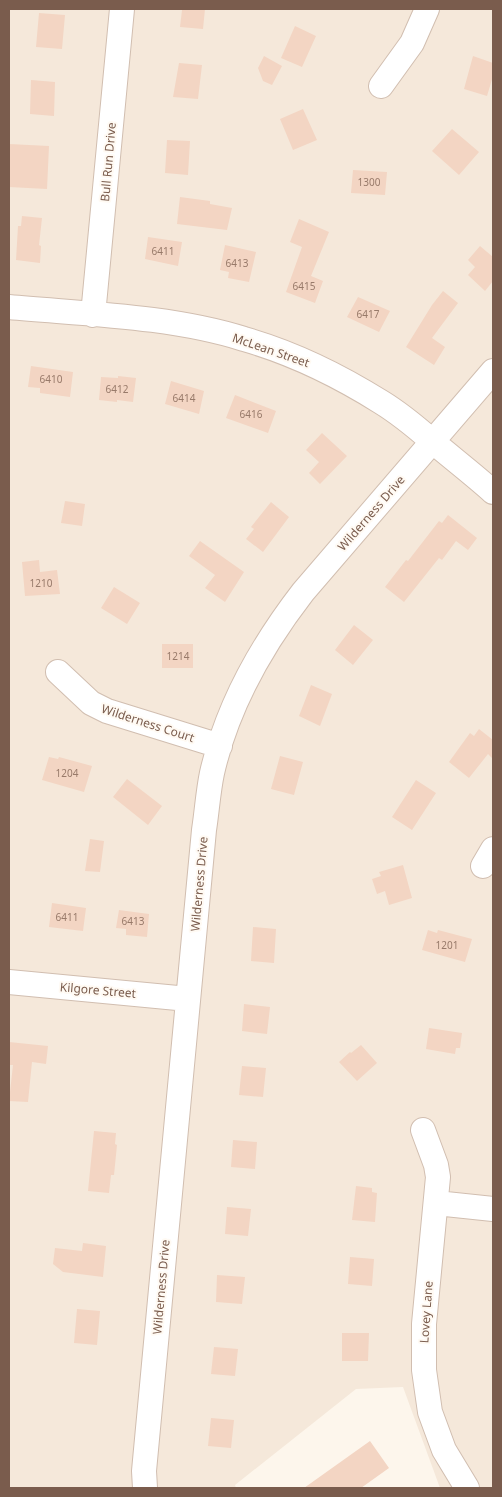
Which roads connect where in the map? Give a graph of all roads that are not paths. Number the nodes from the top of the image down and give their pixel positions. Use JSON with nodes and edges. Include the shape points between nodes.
{"nodes":[{"id":1,"x":122,"y":9,"type":"edge"},
{"id":2,"x":427,"y":9,"type":"edge"},
{"id":3,"x":381,"y":86,"type":"dead end"},
{"id":4,"x":9,"y":307,"type":"edge"},
{"id":5,"x":94,"y":315,"type":"junction"},
{"id":6,"x":493,"y":371,"type":"edge"},
{"id":7,"x":433,"y":442,"type":"junction"},
{"id":8,"x":493,"y":492,"type":"edge"},
{"id":9,"x":58,"y":672,"type":"dead end"},
{"id":10,"x":220,"y":746,"type":"junction"},
{"id":11,"x":9,"y":982,"type":"edge"},
{"id":12,"x":188,"y":999,"type":"junction"},
{"id":13,"x":423,"y":1130,"type":"dead end"},
{"id":14,"x":436,"y":1203,"type":"junction"},
{"id":15,"x":493,"y":1209,"type":"edge"},
{"id":16,"x":145,"y":1488,"type":"edge"},
{"id":17,"x":466,"y":1488,"type":"edge"}],
"edges":[{"from":1,"to":5,"type":"street","name":"Bull Run Drive"},
{"from":2,"to":3,"type":"street","via":[[412,43]]},
{"from":4,"to":5,"type":"street","name":"McLean Street"},
{"from":5,"to":7,"type":"street","name":"McLean Street","via":[[200,328],[284,352],[320,367],[383,403]]},
{"from":6,"to":7,"type":"street","name":"Wilderness Drive"},
{"from":7,"to":8,"type":"street","name":"McLean Street"},
{"from":7,"to":10,"type":"street","name":"Wilderness Drive","via":[[284,616],[244,686]]},
{"from":9,"to":10,"type":"street","name":"Wilderness Court","via":[[90,703],[107,711]]},
{"from":10,"to":12,"type":"street","name":"Wilderness Drive","via":[[212,773],[204,830]]},
{"from":11,"to":12,"type":"street","name":"Kilgore Street"},
{"from":12,"to":16,"type":"street","name":"Wilderness Drive"},
{"from":13,"to":14,"type":"street","name":"Lovey Lane","via":[[436,1165]]},
{"from":14,"to":15,"type":"street"},
{"from":14,"to":17,"type":"street","name":"Lovey Lane","via":[[424,1324],[424,1370],[430,1412],[444,1450]]}]}
